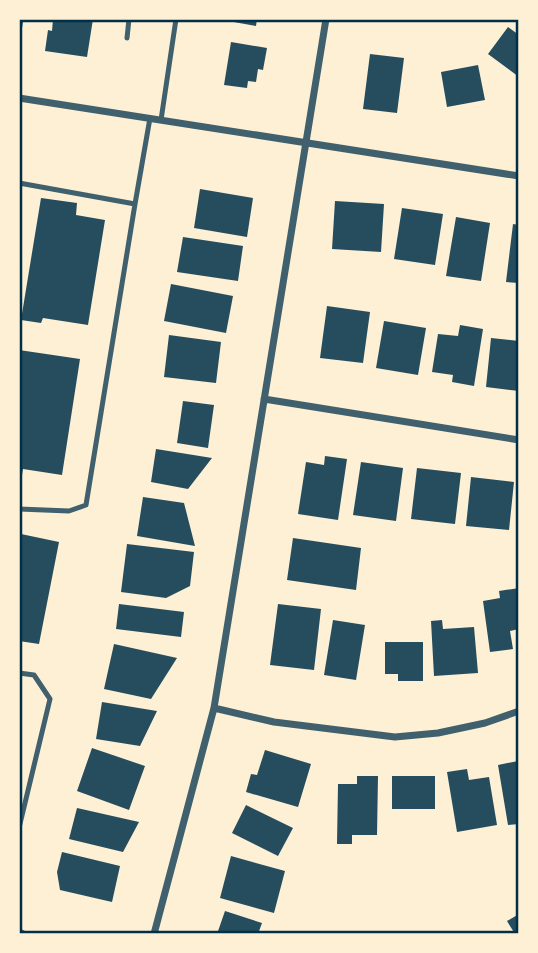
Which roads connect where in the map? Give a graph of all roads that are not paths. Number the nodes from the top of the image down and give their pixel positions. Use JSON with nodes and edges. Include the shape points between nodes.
{"nodes":[{"id":1,"x":21,"y":19,"type":"edge"},
{"id":2,"x":129,"y":19,"type":"edge"},
{"id":3,"x":176,"y":19,"type":"edge"},
{"id":4,"x":326,"y":19,"type":"edge"},
{"id":5,"x":19,"y":31,"type":"edge"},
{"id":6,"x":127,"y":38,"type":"dead end"},
{"id":7,"x":19,"y":98,"type":"edge"},
{"id":8,"x":150,"y":118,"type":"junction"},
{"id":9,"x":161,"y":120,"type":"junction"},
{"id":10,"x":306,"y":143,"type":"junction"},
{"id":11,"x":519,"y":176,"type":"edge"},
{"id":12,"x":19,"y":183,"type":"edge"},
{"id":13,"x":135,"y":204,"type":"junction"},
{"id":14,"x":264,"y":399,"type":"junction"},
{"id":15,"x":519,"y":440,"type":"edge"},
{"id":16,"x":19,"y":509,"type":"edge"},
{"id":17,"x":19,"y":673,"type":"edge"},
{"id":18,"x":214,"y":708,"type":"junction"},
{"id":19,"x":519,"y":711,"type":"edge"},
{"id":20,"x":19,"y":787,"type":"edge"},
{"id":21,"x":28,"y":789,"type":"junction"},
{"id":22,"x":19,"y":828,"type":"edge"},
{"id":23,"x":154,"y":934,"type":"edge"}],
"edges":[{"from":1,"to":5,"type":"lane"},
{"from":2,"to":6,"type":"lane"},
{"from":3,"to":9,"type":"lane"},
{"from":4,"to":10,"type":"street"},
{"from":7,"to":8,"type":"street"},
{"from":8,"to":9,"type":"street"},
{"from":8,"to":13,"type":"lane"},
{"from":9,"to":10,"type":"street"},
{"from":10,"to":11,"type":"street"},
{"from":10,"to":14,"type":"street"},
{"from":12,"to":13,"type":"lane"},
{"from":13,"to":16,"type":"lane","via":[[86,505],[69,511]]},
{"from":14,"to":15,"type":"street"},
{"from":14,"to":18,"type":"street"},
{"from":17,"to":21,"type":"lane","via":[[34,675],[50,699]]},
{"from":18,"to":19,"type":"street","via":[[274,722],[396,737],[438,733]]},
{"from":18,"to":23,"type":"street"},
{"from":20,"to":21,"type":"lane"},
{"from":21,"to":22,"type":"lane"}]}
